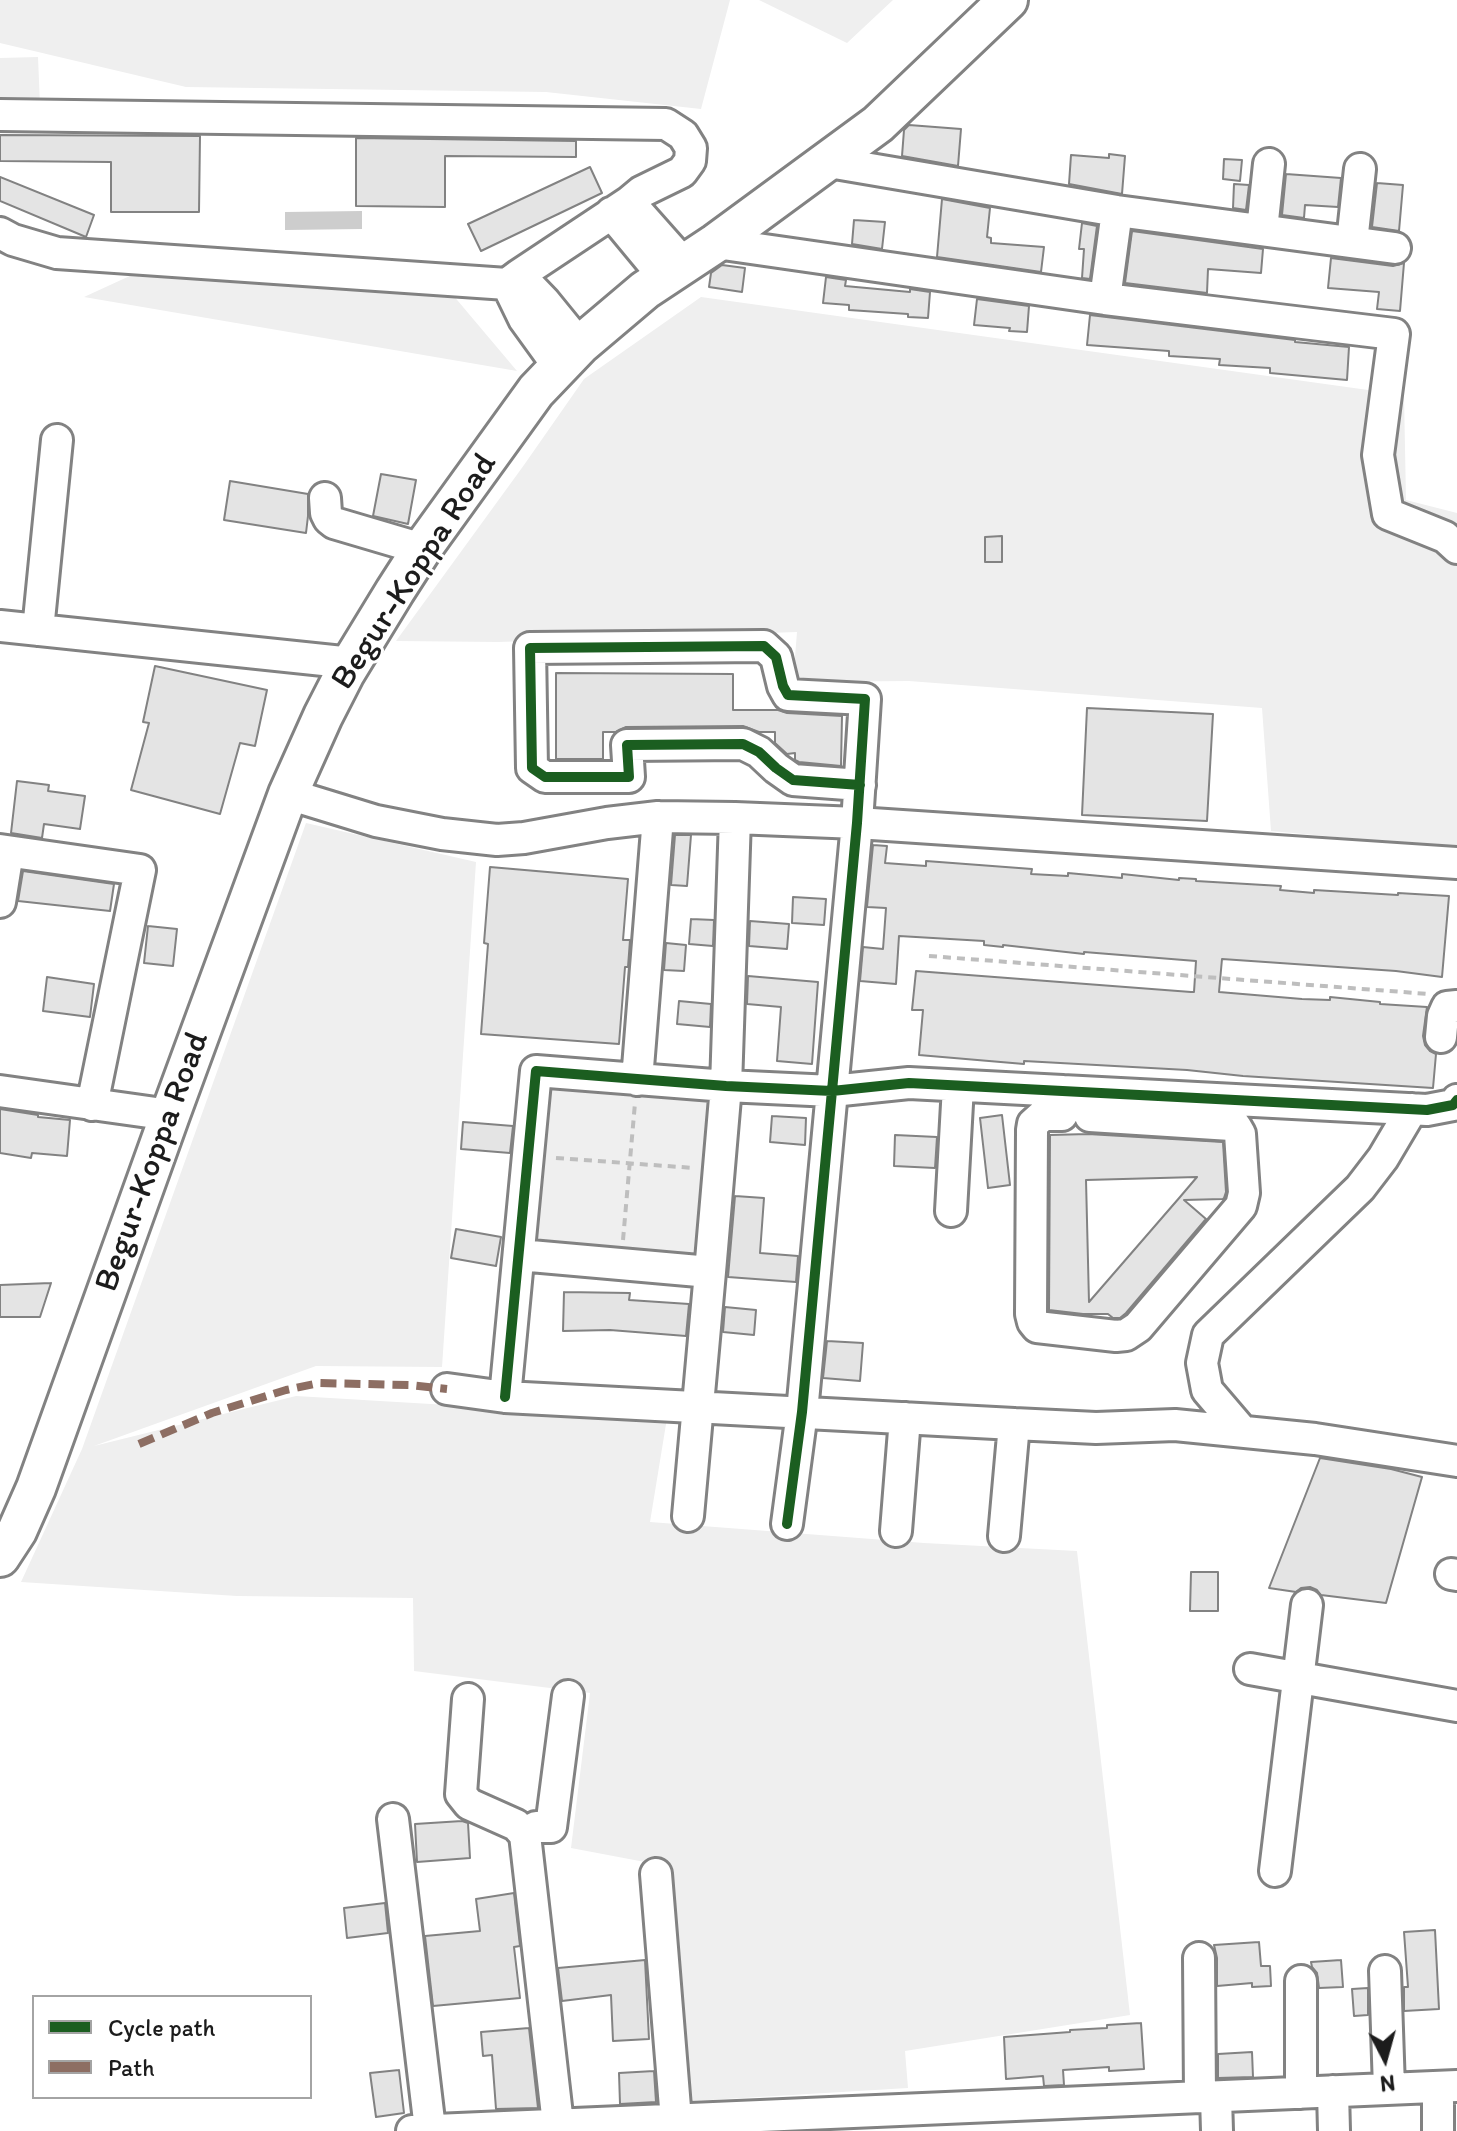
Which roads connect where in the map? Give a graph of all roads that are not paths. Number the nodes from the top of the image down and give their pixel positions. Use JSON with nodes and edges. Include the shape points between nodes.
{"nodes":[{"id":1,"x":1008,"y":0,"type":"edge"},
{"id":2,"x":0,"y":115,"type":"edge"},
{"id":3,"x":829,"y":162,"type":"junction"},
{"id":4,"x":1269,"y":164,"type":"dead end"},
{"id":5,"x":1360,"y":169,"type":"dead end"},
{"id":6,"x":620,"y":207,"type":"junction"},
{"id":7,"x":1117,"y":211,"type":"junction"},
{"id":8,"x":1262,"y":230,"type":"junction"},
{"id":9,"x":0,"y":233,"type":"edge"},
{"id":10,"x":1352,"y":242,"type":"junction"},
{"id":11,"x":716,"y":243,"type":"junction"},
{"id":12,"x":1395,"y":248,"type":"dead end"},
{"id":13,"x":674,"y":271,"type":"junction"},
{"id":14,"x":513,"y":279,"type":"junction"},
{"id":15,"x":1105,"y":299,"type":"junction"},
{"id":16,"x":569,"y":355,"type":"junction"},
{"id":17,"x":57,"y":440,"type":"dead end"},
{"id":18,"x":325,"y":498,"type":"dead end"},
{"id":19,"x":1457,"y":548,"type":"edge"},
{"id":20,"x":422,"y":549,"type":"junction"},
{"id":21,"x":0,"y":626,"type":"edge"},
{"id":22,"x":38,"y":630,"type":"junction"},
{"id":23,"x":352,"y":663,"type":"junction"},
{"id":24,"x":604,"y":777,"type":"junction"},
{"id":25,"x":860,"y":785,"type":"junction"},
{"id":26,"x":288,"y":794,"type":"junction"},
{"id":27,"x":658,"y":817,"type":"junction"},
{"id":28,"x":735,"y":818,"type":"junction"},
{"id":29,"x":607,"y":823,"type":"junction"},
{"id":30,"x":857,"y":823,"type":"junction"},
{"id":31,"x":4,"y":851,"type":"edge"},
{"id":32,"x":1457,"y":863,"type":"edge"},
{"id":33,"x":0,"y":902,"type":"edge"},
{"id":34,"x":1447,"y":1000,"type":"edge"},
{"id":35,"x":1441,"y":1037,"type":"dead end"},
{"id":36,"x":637,"y":1080,"type":"junction"},
{"id":37,"x":726,"y":1086,"type":"junction"},
{"id":38,"x":958,"y":1086,"type":"junction"},
{"id":39,"x":0,"y":1091,"type":"edge"},
{"id":40,"x":832,"y":1091,"type":"junction"},
{"id":41,"x":1457,"y":1100,"type":"edge"},
{"id":42,"x":1077,"y":1104,"type":"junction"},
{"id":43,"x":92,"y":1105,"type":"junction"},
{"id":44,"x":1412,"y":1109,"type":"junction"},
{"id":45,"x":170,"y":1115,"type":"junction"},
{"id":46,"x":951,"y":1211,"type":"dead end"},
{"id":47,"x":519,"y":1255,"type":"junction"},
{"id":48,"x":710,"y":1272,"type":"junction"},
{"id":49,"x":447,"y":1389,"type":"dead end"},
{"id":50,"x":505,"y":1397,"type":"junction"},
{"id":51,"x":699,"y":1407,"type":"junction"},
{"id":52,"x":802,"y":1412,"type":"junction"},
{"id":53,"x":905,"y":1418,"type":"junction"},
{"id":54,"x":1014,"y":1424,"type":"junction"},
{"id":55,"x":1242,"y":1431,"type":"junction"},
{"id":56,"x":1457,"y":1461,"type":"edge"},
{"id":57,"x":688,"y":1516,"type":"dead end"},
{"id":58,"x":787,"y":1524,"type":"dead end"},
{"id":59,"x":896,"y":1531,"type":"dead end"},
{"id":60,"x":1004,"y":1536,"type":"dead end"},
{"id":61,"x":0,"y":1557,"type":"edge"},
{"id":62,"x":1307,"y":1605,"type":"dead end"},
{"id":63,"x":1250,"y":1669,"type":"dead end"},
{"id":64,"x":1300,"y":1678,"type":"junction"},
{"id":65,"x":568,"y":1696,"type":"dead end"},
{"id":66,"x":468,"y":1699,"type":"dead end"},
{"id":67,"x":1457,"y":1706,"type":"edge"},
{"id":68,"x":393,"y":1819,"type":"dead end"},
{"id":69,"x":525,"y":1835,"type":"junction"},
{"id":70,"x":1275,"y":1871,"type":"dead end"},
{"id":71,"x":656,"y":1874,"type":"dead end"},
{"id":72,"x":1199,"y":1958,"type":"dead end"},
{"id":73,"x":1385,"y":1971,"type":"dead end"},
{"id":74,"x":1301,"y":1981,"type":"dead end"},
{"id":75,"x":1447,"y":2086,"type":"edge"},
{"id":76,"x":1389,"y":2088,"type":"junction"},
{"id":77,"x":1333,"y":2091,"type":"junction"},
{"id":78,"x":1301,"y":2093,"type":"junction"},
{"id":79,"x":1208,"y":2097,"type":"junction"},
{"id":80,"x":1078,"y":2117,"type":"edge"},
{"id":81,"x":973,"y":2119,"type":"edge"},
{"id":82,"x":676,"y":2120,"type":"junction"},
{"id":83,"x":558,"y":2124,"type":"junction"},
{"id":84,"x":510,"y":2129,"type":"edge"},
{"id":85,"x":421,"y":2130,"type":"edge"},
{"id":86,"x":1217,"y":2131,"type":"edge"},
{"id":87,"x":1334,"y":2131,"type":"edge"},
{"id":88,"x":1438,"y":2131,"type":"edge"}],
"edges":[{"from":1,"to":3,"type":"main road","name":"Begur-Koppa Road","via":[[878,124]]},
{"from":2,"to":6,"type":"street","via":[[666,124],[683,135],[691,148],[682,172]]},
{"from":3,"to":7,"type":"street"},
{"from":3,"to":11,"type":"main road","name":"Begur-Koppa Road"},
{"from":4,"to":8,"type":"street"},
{"from":5,"to":10,"type":"street"},
{"from":6,"to":13,"type":"street"},
{"from":6,"to":14,"type":"street"},
{"from":7,"to":8,"type":"street"},
{"from":7,"to":15,"type":"street"},
{"from":8,"to":10,"type":"street"},
{"from":9,"to":14,"type":"street","via":[[57,253]]},
{"from":10,"to":12,"type":"street"},
{"from":11,"to":13,"type":"main road","name":"Begur-Koppa Road"},
{"from":11,"to":15,"type":"street"},
{"from":13,"to":16,"type":"main road","name":"Begur-Koppa Road"},
{"from":14,"to":16,"type":"street","via":[[545,302]]},
{"from":15,"to":19,"type":"street","via":[[1394,334],[1378,455],[1388,514],[1445,537]]},
{"from":16,"to":20,"type":"main road","name":"Begur-Koppa Road","via":[[536,391]]},
{"from":17,"to":22,"type":"street"},
{"from":18,"to":20,"type":"street","via":[[326,513],[334,523]]},
{"from":20,"to":23,"type":"main road","name":"Begur-Koppa Road"},
{"from":21,"to":22,"type":"street"},
{"from":22,"to":23,"type":"street"},
{"from":23,"to":26,"type":"main road","name":"Begur-Koppa Road"},
{"from":24,"to":25,"type":"street","via":[[629,777],[627,745],[743,744],[793,780]]},
{"from":24,"to":25,"type":"street","via":[[545,777],[532,768],[530,648],[764,646],[776,657],[788,695],[865,699]]},
{"from":24,"to":29,"type":"street"},
{"from":25,"to":30,"type":"street"},
{"from":26,"to":29,"type":"street","via":[[376,821],[486,839]]},
{"from":26,"to":45,"type":"main road","name":"Begur-Koppa Road"},
{"from":27,"to":28,"type":"street"},
{"from":27,"to":29,"type":"street"},
{"from":27,"to":36,"type":"street"},
{"from":28,"to":30,"type":"street"},
{"from":28,"to":37,"type":"street"},
{"from":30,"to":32,"type":"street"},
{"from":30,"to":40,"type":"street"},
{"from":31,"to":33,"type":"street"},
{"from":31,"to":43,"type":"street","via":[[140,870]]},
{"from":34,"to":35,"type":"street"},
{"from":36,"to":37,"type":"street"},
{"from":36,"to":47,"type":"street","via":[[536,1071]]},
{"from":37,"to":40,"type":"street"},
{"from":37,"to":48,"type":"street"},
{"from":38,"to":40,"type":"street","via":[[909,1083]]},
{"from":38,"to":42,"type":"street"},
{"from":38,"to":46,"type":"street"},
{"from":39,"to":43,"type":"street"},
{"from":40,"to":52,"type":"street"},
{"from":41,"to":44,"type":"street","via":[[1453,1105]]},
{"from":42,"to":42,"type":"street","via":[[1231,1125],[1240,1134],[1241,1206],[1126,1335],[1037,1327],[1031,1314],[1033,1124],[1043,1115]]},
{"from":42,"to":44,"type":"street"},
{"from":43,"to":45,"type":"street"},
{"from":44,"to":55,"type":"street","via":[[1360,1188],[1208,1335],[1202,1363],[1207,1390]]},
{"from":45,"to":61,"type":"main road","name":"Begur-Koppa Road","via":[[36,1488]]},
{"from":47,"to":48,"type":"street"},
{"from":47,"to":50,"type":"street"},
{"from":48,"to":51,"type":"street"},
{"from":49,"to":50,"type":"street"},
{"from":50,"to":51,"type":"street"},
{"from":51,"to":52,"type":"street"},
{"from":51,"to":57,"type":"street"},
{"from":52,"to":53,"type":"street"},
{"from":52,"to":58,"type":"street"},
{"from":53,"to":54,"type":"street"},
{"from":53,"to":59,"type":"street"},
{"from":54,"to":55,"type":"street"},
{"from":54,"to":60,"type":"street"},
{"from":55,"to":56,"type":"street"},
{"from":62,"to":64,"type":"street"},
{"from":63,"to":64,"type":"street"},
{"from":64,"to":67,"type":"street"},
{"from":64,"to":70,"type":"street"},
{"from":65,"to":69,"type":"street","via":[[551,1827],[536,1827]]},
{"from":66,"to":69,"type":"street","via":[[461,1794],[469,1804],[516,1825]]},
{"from":68,"to":85,"type":"street"},
{"from":69,"to":83,"type":"street"},
{"from":71,"to":82,"type":"street"},
{"from":72,"to":79,"type":"street"},
{"from":73,"to":76,"type":"street"},
{"from":74,"to":78,"type":"street"},
{"from":75,"to":76,"type":"street"},
{"from":75,"to":88,"type":"street"},
{"from":76,"to":77,"type":"street"},
{"from":77,"to":78,"type":"street"},
{"from":77,"to":87,"type":"street"},
{"from":78,"to":79,"type":"street"},
{"from":79,"to":80,"type":"street"},
{"from":79,"to":86,"type":"street"},
{"from":80,"to":81,"type":"street"},
{"from":81,"to":82,"type":"street"},
{"from":82,"to":83,"type":"street"},
{"from":83,"to":84,"type":"street"},
{"from":84,"to":85,"type":"street"}]}
